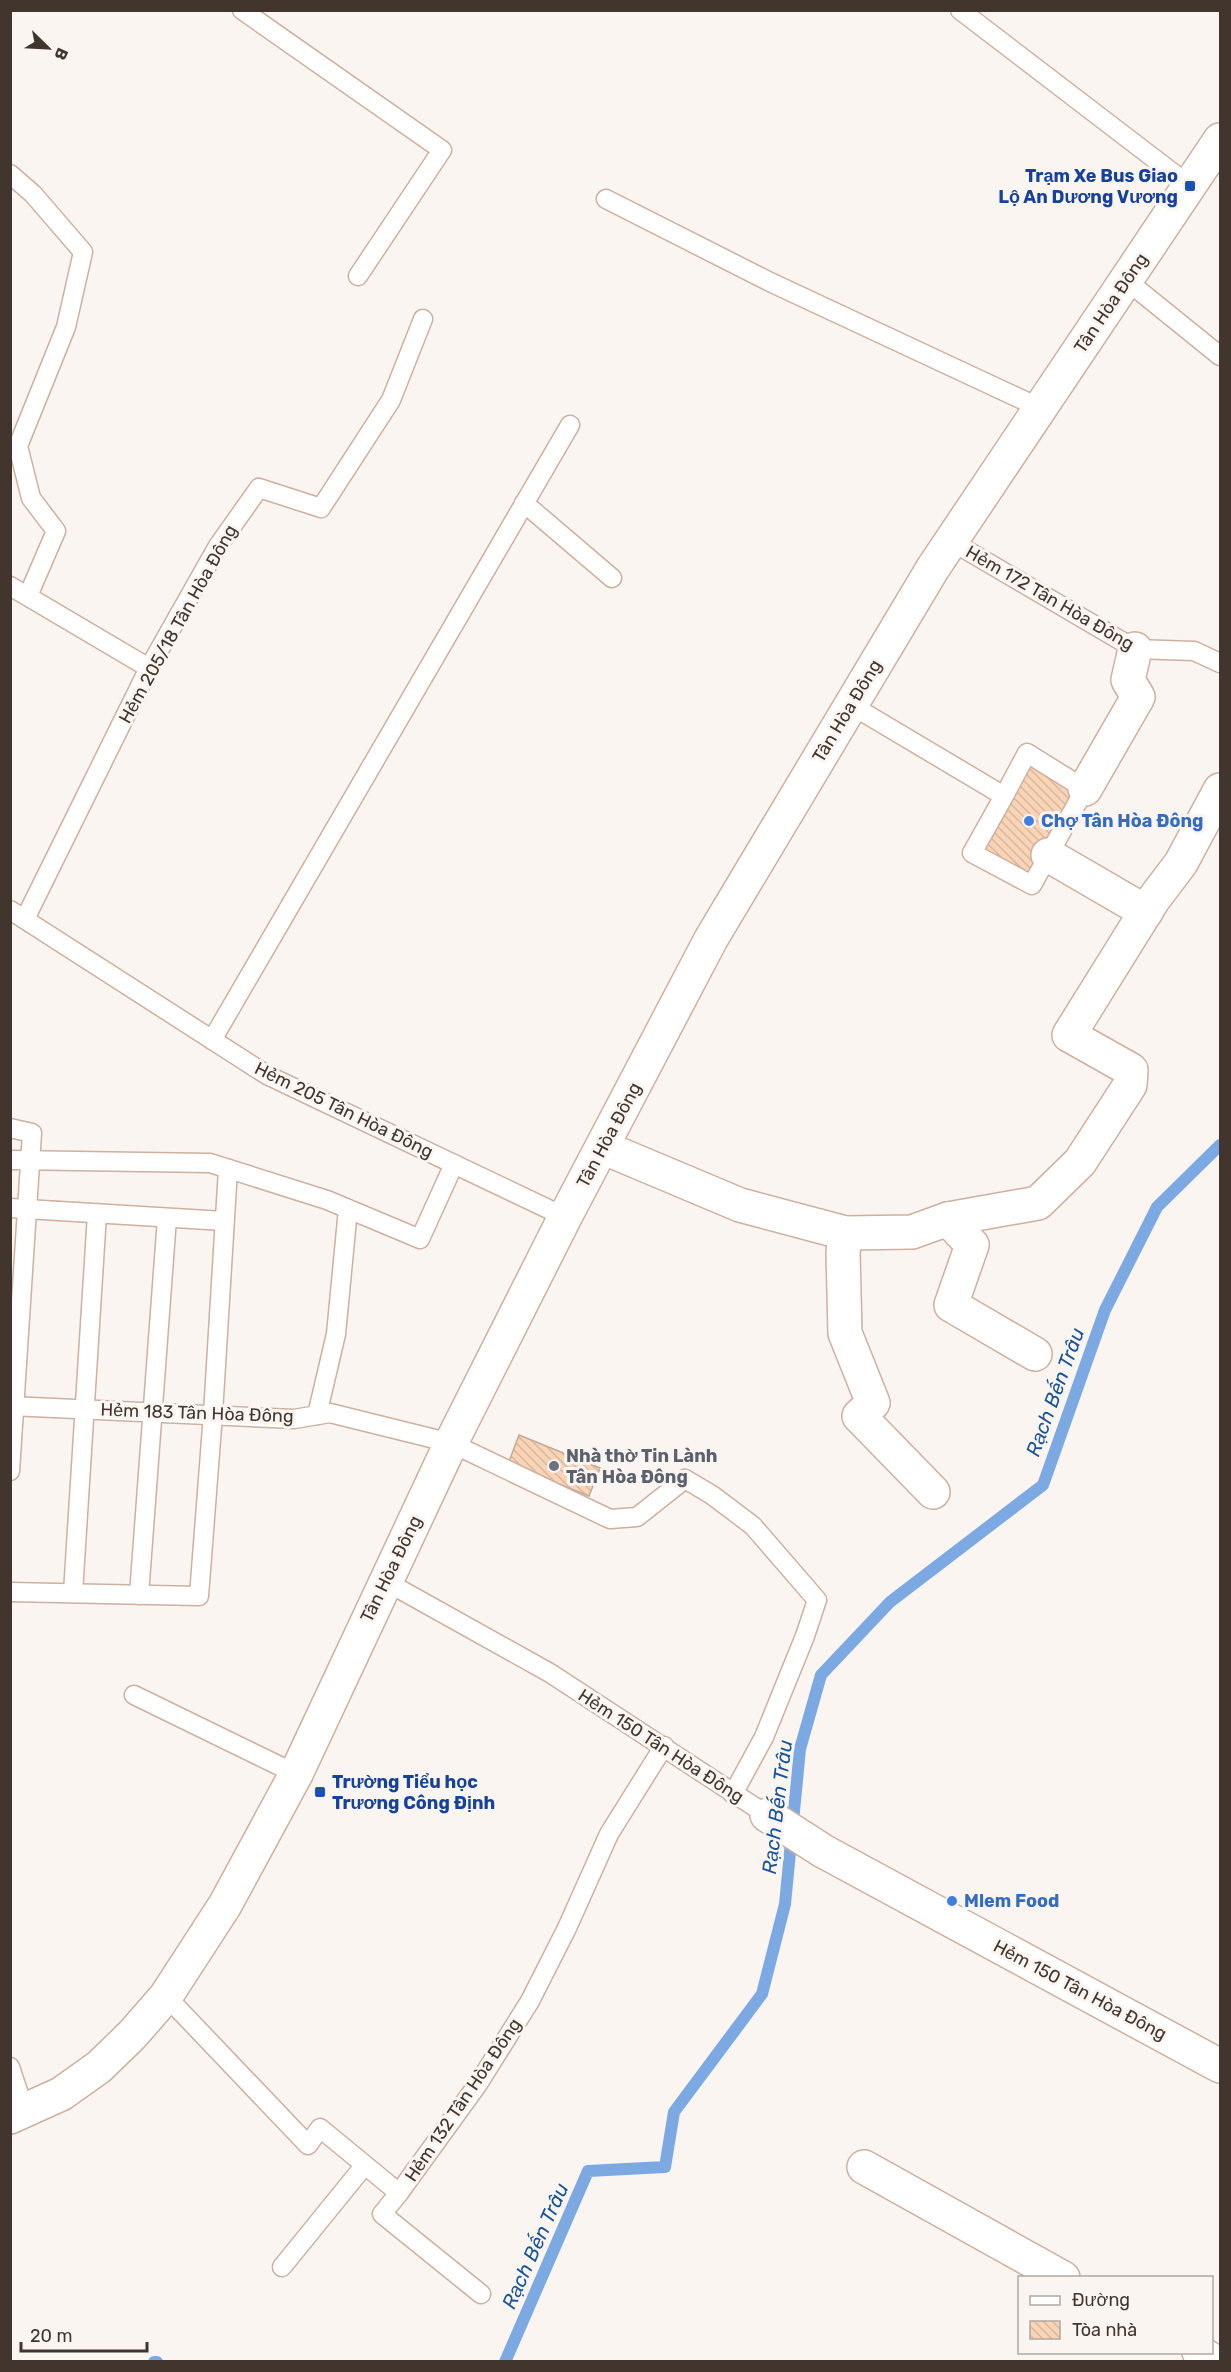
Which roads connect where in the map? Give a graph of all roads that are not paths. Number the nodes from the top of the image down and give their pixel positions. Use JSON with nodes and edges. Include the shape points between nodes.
{"nodes":[{"id":1,"x":242,"y":10,"type":"edge"},
{"id":2,"x":960,"y":10,"type":"edge"},
{"id":3,"x":1221,"y":140,"type":"edge"},
{"id":4,"x":10,"y":174,"type":"edge"},
{"id":5,"x":1190,"y":186,"type":"junction"},
{"id":6,"x":606,"y":199,"type":"dead end"},
{"id":7,"x":358,"y":276,"type":"dead end"},
{"id":8,"x":1126,"y":280,"type":"junction"},
{"id":9,"x":423,"y":319,"type":"dead end"},
{"id":10,"x":1221,"y":356,"type":"edge"},
{"id":11,"x":1040,"y":408,"type":"junction"},
{"id":12,"x":570,"y":425,"type":"dead end"},
{"id":13,"x":524,"y":503,"type":"junction"},
{"id":14,"x":951,"y":541,"type":"junction"},
{"id":15,"x":612,"y":578,"type":"dead end"},
{"id":16,"x":10,"y":586,"type":"edge"},
{"id":17,"x":28,"y":596,"type":"junction"},
{"id":18,"x":1135,"y":649,"type":"junction"},
{"id":19,"x":1221,"y":663,"type":"edge"},
{"id":20,"x":149,"y":668,"type":"junction"},
{"id":21,"x":851,"y":705,"type":"junction"},
{"id":22,"x":1084,"y":789,"type":"junction"},
{"id":23,"x":1221,"y":790,"type":"edge"},
{"id":24,"x":1004,"y":796,"type":"junction"},
{"id":25,"x":1048,"y":855,"type":"junction"},
{"id":26,"x":1146,"y":912,"type":"junction"},
{"id":27,"x":18,"y":915,"type":"edge"},
{"id":28,"x":212,"y":1040,"type":"junction"},
{"id":29,"x":10,"y":1128,"type":"edge"},
{"id":30,"x":602,"y":1147,"type":"junction"},
{"id":31,"x":10,"y":1160,"type":"edge"},
{"id":32,"x":31,"y":1160,"type":"junction"},
{"id":33,"x":454,"y":1164,"type":"junction"},
{"id":34,"x":228,"y":1168,"type":"junction"},
{"id":35,"x":19,"y":1209,"type":"edge"},
{"id":36,"x":348,"y":1209,"type":"junction"},
{"id":37,"x":97,"y":1214,"type":"junction"},
{"id":38,"x":565,"y":1217,"type":"junction"},
{"id":39,"x":166,"y":1218,"type":"junction"},
{"id":40,"x":948,"y":1219,"type":"junction"},
{"id":41,"x":224,"y":1221,"type":"junction"},
{"id":42,"x":845,"y":1233,"type":"junction"},
{"id":43,"x":1035,"y":1354,"type":"dead end"},
{"id":44,"x":13,"y":1406,"type":"edge"},
{"id":45,"x":85,"y":1409,"type":"junction"},
{"id":46,"x":152,"y":1412,"type":"junction"},
{"id":47,"x":213,"y":1414,"type":"junction"},
{"id":48,"x":317,"y":1415,"type":"junction"},
{"id":49,"x":451,"y":1443,"type":"junction"},
{"id":50,"x":10,"y":1471,"type":"edge"},
{"id":51,"x":933,"y":1492,"type":"dead end"},
{"id":52,"x":385,"y":1581,"type":"junction"},
{"id":53,"x":10,"y":1592,"type":"edge"},
{"id":54,"x":72,"y":1593,"type":"junction"},
{"id":55,"x":139,"y":1595,"type":"junction"},
{"id":56,"x":134,"y":1695,"type":"dead end"},
{"id":57,"x":664,"y":1746,"type":"junction"},
{"id":58,"x":296,"y":1774,"type":"junction"},
{"id":59,"x":733,"y":1794,"type":"junction"},
{"id":60,"x":766,"y":1815,"type":"joint"},
{"id":61,"x":166,"y":1996,"type":"junction"},
{"id":62,"x":1221,"y":2066,"type":"edge"},
{"id":63,"x":10,"y":2067,"type":"edge"},
{"id":64,"x":18,"y":2114,"type":"edge"},
{"id":65,"x":364,"y":2166,"type":"junction"},
{"id":66,"x":864,"y":2167,"type":"dead end"},
{"id":67,"x":399,"y":2193,"type":"junction"},
{"id":68,"x":282,"y":2267,"type":"dead end"},
{"id":69,"x":1062,"y":2276,"type":"edge"},
{"id":70,"x":481,"y":2294,"type":"dead end"}],
"edges":[{"from":1,"to":7,"type":"lane","via":[[442,150]]},
{"from":2,"to":5,"type":"lane"},
{"from":3,"to":5,"type":"street","name":"Tân Hòa Đông"},
{"from":4,"to":17,"type":"lane","via":[[33,194],[83,252],[66,327],[18,446],[31,498],[56,531]]},
{"from":5,"to":8,"type":"street","name":"Tân Hòa Đông"},
{"from":6,"to":11,"type":"lane","via":[[770,282]]},
{"from":8,"to":10,"type":"lane"},
{"from":8,"to":11,"type":"street","name":"Tân Hòa Đông"},
{"from":9,"to":20,"type":"lane","name":"Hẻm 205/18 Tân Hòa Đông","via":[[391,400],[321,508],[259,488],[218,546]]},
{"from":11,"to":14,"type":"street","name":"Tân Hòa Đông"},
{"from":12,"to":13,"type":"lane"},
{"from":13,"to":15,"type":"lane"},
{"from":13,"to":28,"type":"lane"},
{"from":14,"to":18,"type":"lane","name":"Hẻm 172 Tân Hòa Đông"},
{"from":14,"to":21,"type":"street","name":"Tân Hòa Đông"},
{"from":16,"to":17,"type":"lane"},
{"from":17,"to":20,"type":"lane"},
{"from":18,"to":19,"type":"lane","name":"Hẻm 172 Tân Hòa Đông","via":[[1194,651]]},
{"from":18,"to":22,"type":"street","via":[[1128,680],[1138,697]]},
{"from":20,"to":27,"type":"lane","name":"Hẻm 205/18 Tân Hòa Đông"},
{"from":21,"to":24,"type":"lane"},
{"from":21,"to":30,"type":"street","name":"Tân Hòa Đông","via":[[711,939]]},
{"from":22,"to":24,"type":"lane","via":[[1027,753]]},
{"from":22,"to":25,"type":"lane"},
{"from":23,"to":26,"type":"street","via":[[1182,863]]},
{"from":24,"to":25,"type":"lane","via":[[972,853],[1032,885]]},
{"from":25,"to":26,"type":"street"},
{"from":26,"to":40,"type":"street","via":[[1069,1035],[1131,1070],[1130,1085],[1080,1162],[1038,1203]]},
{"from":27,"to":28,"type":"lane","name":"Hẻm 205 Tân Hòa Đông"},
{"from":28,"to":33,"type":"lane","name":"Hẻm 205 Tân Hòa Đông","via":[[267,1075]]},
{"from":29,"to":32,"type":"lane","via":[[32,1133]]},
{"from":30,"to":38,"type":"street","name":"Tân Hòa Đông"},
{"from":30,"to":42,"type":"street","via":[[740,1205]]},
{"from":31,"to":32,"type":"lane"},
{"from":32,"to":34,"type":"lane","via":[[210,1163]]},
{"from":32,"to":35,"type":"lane"},
{"from":33,"to":36,"type":"lane","via":[[420,1239]]},
{"from":33,"to":38,"type":"lane","name":"Hẻm 205 Tân Hòa Đông"},
{"from":34,"to":36,"type":"lane"},
{"from":34,"to":41,"type":"lane"},
{"from":35,"to":37,"type":"lane"},
{"from":35,"to":44,"type":"lane"},
{"from":36,"to":48,"type":"lane","via":[[336,1334]]},
{"from":37,"to":39,"type":"lane"},
{"from":37,"to":45,"type":"lane"},
{"from":38,"to":49,"type":"street","name":"Tân Hòa Đông"},
{"from":39,"to":41,"type":"lane"},
{"from":39,"to":46,"type":"lane"},
{"from":40,"to":42,"type":"street","via":[[912,1232]]},
{"from":40,"to":43,"type":"street","via":[[972,1245],[951,1305]]},
{"from":41,"to":47,"type":"lane"},
{"from":42,"to":51,"type":"street","via":[[845,1333],[873,1403],[859,1416]]},
{"from":44,"to":45,"type":"lane","name":"Hẻm 183 Tân Hòa Đông"},
{"from":44,"to":50,"type":"lane"},
{"from":45,"to":46,"type":"lane","name":"Hẻm 183 Tân Hòa Đông"},
{"from":45,"to":54,"type":"lane"},
{"from":46,"to":47,"type":"lane","name":"Hẻm 183 Tân Hòa Đông"},
{"from":46,"to":55,"type":"lane"},
{"from":47,"to":48,"type":"lane","name":"Hẻm 183 Tân Hòa Đông","via":[[294,1419]]},
{"from":47,"to":55,"type":"lane","via":[[199,1596]]},
{"from":48,"to":49,"type":"lane","name":"Hẻm 183 Tân Hòa Đông","via":[[330,1413]]},
{"from":49,"to":52,"type":"street","name":"Tân Hòa Đông"},
{"from":49,"to":59,"type":"lane","name":"Hẻm 183 Tân Hòa Đông","via":[[610,1520],[637,1517],[685,1479],[753,1526],[817,1600],[764,1737]]},
{"from":52,"to":57,"type":"lane","name":"Hẻm 150 Tân Hòa Đông","via":[[550,1673]]},
{"from":52,"to":58,"type":"street","name":"Tân Hòa Đông"},
{"from":53,"to":54,"type":"lane"},
{"from":54,"to":55,"type":"lane"},
{"from":56,"to":58,"type":"lane"},
{"from":57,"to":59,"type":"lane","name":"Hẻm 150 Tân Hòa Đông"},
{"from":57,"to":67,"type":"lane","name":"Hẻm 132 Tân Hòa Đông","via":[[609,1834],[530,2001],[478,2084]]},
{"from":58,"to":61,"type":"street","name":"Tân Hòa Đông","via":[[225,1905]]},
{"from":59,"to":60,"type":"lane","name":"Hẻm 150 Tân Hòa Đông"},
{"from":60,"to":62,"type":"street","name":"Hẻm 150 Tân Hòa Đông","via":[[824,1851]]},
{"from":61,"to":64,"type":"street","name":"Tân Hòa Đông","via":[[99,2067],[61,2094]]},
{"from":61,"to":65,"type":"lane","name":"Hẻm 132 Tân Hòa Đông","via":[[308,2145],[320,2128]]},
{"from":63,"to":64,"type":"lane"},
{"from":65,"to":67,"type":"lane","name":"Hẻm 132 Tân Hòa Đông"},
{"from":65,"to":68,"type":"lane"},
{"from":66,"to":69,"type":"street"},
{"from":67,"to":70,"type":"lane","via":[[382,2214]]}]}
